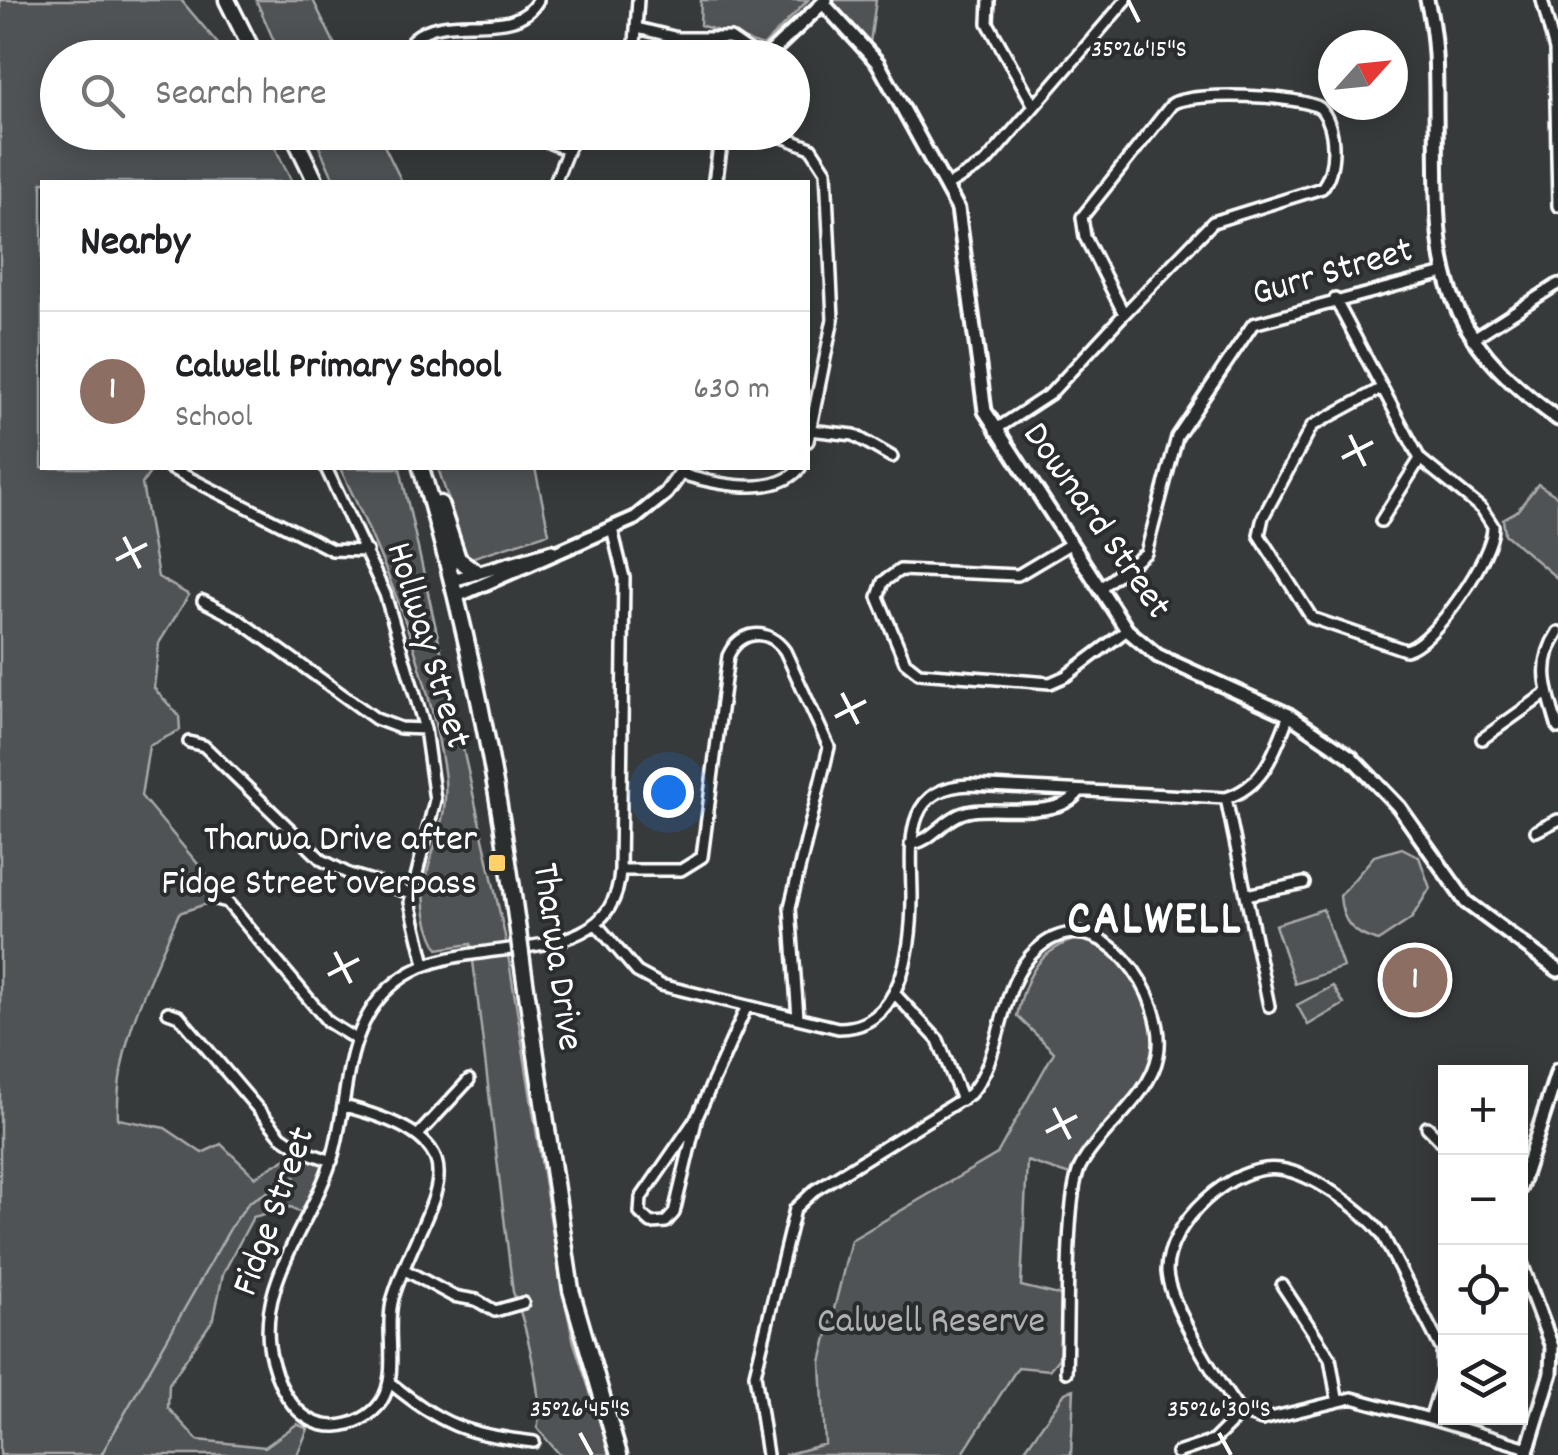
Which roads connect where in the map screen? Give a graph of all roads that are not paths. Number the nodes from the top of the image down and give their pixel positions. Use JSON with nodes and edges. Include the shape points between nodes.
{"nodes":[{"id":1,"x":227,"y":0,"type":"edge"},
{"id":2,"x":538,"y":0,"type":"edge"},
{"id":3,"x":638,"y":0,"type":"edge"},
{"id":4,"x":990,"y":0,"type":"edge"},
{"id":5,"x":1126,"y":0,"type":"edge"},
{"id":6,"x":1426,"y":0,"type":"edge"},
{"id":7,"x":1542,"y":0,"type":"edge"},
{"id":8,"x":825,"y":1,"type":"edge"},
{"id":9,"x":637,"y":28,"type":"junction"},
{"id":10,"x":247,"y":40,"type":"edge"},
{"id":11,"x":413,"y":40,"type":"edge"},
{"id":12,"x":636,"y":40,"type":"edge"},
{"id":13,"x":733,"y":40,"type":"edge"},
{"id":14,"x":782,"y":40,"type":"edge"},
{"id":15,"x":1034,"y":106,"type":"junction"},
{"id":16,"x":1557,"y":126,"type":"edge"},
{"id":17,"x":810,"y":148,"type":"edge"},
{"id":18,"x":301,"y":150,"type":"edge"},
{"id":19,"x":565,"y":150,"type":"edge"},
{"id":20,"x":719,"y":150,"type":"edge"},
{"id":21,"x":315,"y":180,"type":"edge"},
{"id":22,"x":555,"y":180,"type":"edge"},
{"id":23,"x":714,"y":180,"type":"edge"},
{"id":24,"x":947,"y":186,"type":"junction"},
{"id":25,"x":1558,"y":206,"type":"edge"},
{"id":26,"x":1444,"y":273,"type":"junction"},
{"id":27,"x":1558,"y":284,"type":"edge"},
{"id":28,"x":1335,"y":300,"type":"junction"},
{"id":29,"x":1124,"y":314,"type":"junction"},
{"id":30,"x":1472,"y":339,"type":"junction"},
{"id":31,"x":1382,"y":388,"type":"junction"},
{"id":32,"x":1558,"y":419,"type":"edge"},
{"id":33,"x":810,"y":430,"type":"edge"},
{"id":34,"x":995,"y":430,"type":"junction"},
{"id":35,"x":810,"y":435,"type":"edge"},
{"id":36,"x":892,"y":457,"type":"dead end"},
{"id":37,"x":1420,"y":459,"type":"junction"},
{"id":38,"x":174,"y":470,"type":"edge"},
{"id":39,"x":327,"y":470,"type":"edge"},
{"id":40,"x":423,"y":470,"type":"edge"},
{"id":41,"x":798,"y":470,"type":"edge"},
{"id":42,"x":682,"y":471,"type":"edge"},
{"id":43,"x":426,"y":483,"type":"junction"},
{"id":44,"x":1381,"y":521,"type":"dead end"},
{"id":45,"x":612,"y":529,"type":"junction"},
{"id":46,"x":1070,"y":544,"type":"junction"},
{"id":47,"x":368,"y":551,"type":"junction"},
{"id":48,"x":552,"y":551,"type":"junction"},
{"id":49,"x":476,"y":572,"type":"junction"},
{"id":50,"x":453,"y":580,"type":"junction"},
{"id":51,"x":1100,"y":589,"type":"junction"},
{"id":52,"x":457,"y":596,"type":"junction"},
{"id":53,"x":203,"y":601,"type":"dead end"},
{"id":54,"x":1126,"y":630,"type":"junction"},
{"id":55,"x":1558,"y":632,"type":"edge"},
{"id":56,"x":1548,"y":692,"type":"junction"},
{"id":57,"x":1289,"y":715,"type":"junction"},
{"id":58,"x":1558,"y":728,"type":"edge"},
{"id":59,"x":425,"y":729,"type":"junction"},
{"id":60,"x":1482,"y":739,"type":"dead end"},
{"id":61,"x":189,"y":742,"type":"dead end"},
{"id":62,"x":1080,"y":792,"type":"junction"},
{"id":63,"x":1226,"y":798,"type":"junction"},
{"id":64,"x":1558,"y":820,"type":"edge"},
{"id":65,"x":1536,"y":832,"type":"dead end"},
{"id":66,"x":910,"y":844,"type":"junction"},
{"id":67,"x":620,"y":870,"type":"junction"},
{"id":68,"x":1304,"y":883,"type":"dead end"},
{"id":69,"x":410,"y":892,"type":"junction"},
{"id":70,"x":1246,"y":895,"type":"junction"},
{"id":71,"x":216,"y":899,"type":"dead end"},
{"id":72,"x":597,"y":926,"type":"junction"},
{"id":73,"x":425,"y":964,"type":"junction"},
{"id":74,"x":1558,"y":970,"type":"edge"},
{"id":75,"x":895,"y":994,"type":"junction"},
{"id":76,"x":747,"y":1006,"type":"junction"},
{"id":77,"x":1269,"y":1006,"type":"dead end"},
{"id":78,"x":168,"y":1012,"type":"dead end"},
{"id":79,"x":798,"y":1018,"type":"junction"},
{"id":80,"x":356,"y":1040,"type":"junction"},
{"id":81,"x":1558,"y":1070,"type":"edge"},
{"id":82,"x":469,"y":1080,"type":"dead end"},
{"id":83,"x":962,"y":1100,"type":"junction"},
{"id":84,"x":344,"y":1106,"type":"junction"},
{"id":85,"x":697,"y":1117,"type":"junction"},
{"id":86,"x":1428,"y":1127,"type":"dead end"},
{"id":87,"x":418,"y":1135,"type":"junction"},
{"id":88,"x":1438,"y":1138,"type":"edge"},
{"id":89,"x":332,"y":1161,"type":"junction"},
{"id":90,"x":1528,"y":1163,"type":"edge"},
{"id":91,"x":404,"y":1270,"type":"junction"},
{"id":92,"x":1528,"y":1280,"type":"edge"},
{"id":93,"x":1282,"y":1284,"type":"dead end"},
{"id":94,"x":523,"y":1303,"type":"dead end"},
{"id":95,"x":1555,"y":1346,"type":"edge"},
{"id":96,"x":1066,"y":1372,"type":"dead end"},
{"id":97,"x":389,"y":1382,"type":"junction"},
{"id":98,"x":1337,"y":1398,"type":"junction"},
{"id":99,"x":1241,"y":1413,"type":"junction"},
{"id":100,"x":1430,"y":1418,"type":"junction"},
{"id":101,"x":534,"y":1442,"type":"dead end"},
{"id":102,"x":1527,"y":1452,"type":"edge"},
{"id":103,"x":1176,"y":1453,"type":"edge"},
{"id":104,"x":619,"y":1455,"type":"edge"},
{"id":105,"x":767,"y":1455,"type":"edge"}],
"edges":[{"from":1,"to":10,"type":"main road"},
{"from":2,"to":11,"type":"street","via":[[514,20],[428,28]]},
{"from":3,"to":9,"type":"street"},
{"from":4,"to":15,"type":"street","via":[[988,23]]},
{"from":5,"to":15,"type":"street"},
{"from":6,"to":26,"type":"street","via":[[1436,57]]},
{"from":7,"to":16,"type":"street","via":[[1555,50]]},
{"from":8,"to":14,"type":"street"},
{"from":8,"to":24,"type":"street","name":"Downard Street","via":[[878,63]]},
{"from":9,"to":12,"type":"street"},
{"from":9,"to":13,"type":"street"},
{"from":15,"to":24,"type":"street","via":[[986,162]]},
{"from":16,"to":25,"type":"street"},
{"from":17,"to":33,"type":"street","via":[[826,170],[833,319]]},
{"from":18,"to":21,"type":"main road"},
{"from":19,"to":22,"type":"street"},
{"from":20,"to":23,"type":"street"},
{"from":24,"to":34,"type":"street","name":"Downard Street","via":[[962,225],[979,393]]},
{"from":26,"to":28,"type":"street","name":"Gurr Street"},
{"from":26,"to":30,"type":"street"},
{"from":27,"to":30,"type":"street"},
{"from":28,"to":31,"type":"street"},
{"from":28,"to":51,"type":"street","name":"Gurr Street","via":[[1265,317],[1242,333],[1176,437],[1150,547]]},
{"from":29,"to":29,"type":"street","via":[[1085,238],[1082,218],[1169,108],[1194,97],[1302,100],[1320,108],[1331,131],[1331,170],[1322,188],[1213,222]]},
{"from":29,"to":34,"type":"street","via":[[1050,394]]},
{"from":30,"to":32,"type":"street","via":[[1498,372]]},
{"from":31,"to":37,"type":"street"},
{"from":31,"to":37,"type":"street","via":[[1312,426],[1260,526],[1264,548],[1320,624],[1396,649],[1415,648],[1489,550],[1489,516]]},
{"from":34,"to":46,"type":"street","name":"Downard Street"},
{"from":35,"to":36,"type":"street","via":[[854,436]]},
{"from":37,"to":44,"type":"street"},
{"from":38,"to":47,"type":"street","via":[[332,550]]},
{"from":39,"to":47,"type":"street","name":"Hollway Street"},
{"from":40,"to":43,"type":"main road","name":"Tharwa Drive"},
{"from":41,"to":42,"type":"street","via":[[782,483],[764,486]]},
{"from":42,"to":45,"type":"street","via":[[652,507]]},
{"from":43,"to":49,"type":"main road","via":[[458,559]]},
{"from":43,"to":50,"type":"main road","name":"Tharwa Drive"},
{"from":45,"to":48,"type":"street"},
{"from":45,"to":67,"type":"street","via":[[624,578]]},
{"from":46,"to":51,"type":"street","name":"Downard Street"},
{"from":46,"to":54,"type":"street","via":[[1018,574],[910,568],[890,574],[878,602],[904,662],[924,675],[1050,683]]},
{"from":47,"to":59,"type":"street","name":"Hollway Street"},
{"from":48,"to":49,"type":"street"},
{"from":48,"to":52,"type":"street"},
{"from":49,"to":50,"type":"street"},
{"from":50,"to":52,"type":"main road","name":"Tharwa Drive"},
{"from":51,"to":54,"type":"street","name":"Downard Street"},
{"from":52,"to":104,"type":"main road","name":"Tharwa Drive","bridge":true,"via":[[494,778],[571,1290]]},
{"from":53,"to":59,"type":"street","via":[[376,718]]},
{"from":54,"to":57,"type":"street","name":"Downard Street","via":[[1158,656]]},
{"from":55,"to":56,"type":"street","via":[[1545,658]]},
{"from":56,"to":58,"type":"street"},
{"from":56,"to":60,"type":"street"},
{"from":57,"to":63,"type":"street","via":[[1260,778]]},
{"from":57,"to":74,"type":"street","name":"Downard Street","via":[[1379,784],[1466,902]]},
{"from":59,"to":69,"type":"street","name":"Hollway Street","via":[[435,800]]},
{"from":61,"to":69,"type":"street","via":[[204,746],[322,860]]},
{"from":62,"to":63,"type":"street"},
{"from":62,"to":66,"type":"street","via":[[1062,806],[960,813]]},
{"from":62,"to":66,"type":"street","via":[[948,788],[920,810]]},
{"from":63,"to":70,"type":"street"},
{"from":64,"to":65,"type":"street"},
{"from":66,"to":75,"type":"street","via":[[911,917]]},
{"from":67,"to":72,"type":"street","via":[[615,901]]},
{"from":67,"to":79,"type":"street","via":[[681,870],[702,857],[728,656],[744,637],[774,639],[830,748],[790,907]]},
{"from":68,"to":70,"type":"street"},
{"from":69,"to":73,"type":"street","name":"Hollway Street"},
{"from":70,"to":77,"type":"street"},
{"from":71,"to":80,"type":"street","via":[[227,902],[328,1022]]},
{"from":72,"to":73,"type":"street","name":"Fidge Street","via":[[574,937]]},
{"from":72,"to":76,"type":"street","via":[[648,980]]},
{"from":73,"to":80,"type":"street","name":"Fidge Street","via":[[382,995]]},
{"from":75,"to":79,"type":"street","via":[[883,1012],[859,1026]]},
{"from":75,"to":83,"type":"street","via":[[938,1040]]},
{"from":76,"to":79,"type":"street"},
{"from":76,"to":85,"type":"street"},
{"from":78,"to":89,"type":"street","via":[[179,1016],[281,1136]]},
{"from":80,"to":84,"type":"street","name":"Fidge Street"},
{"from":81,"to":90,"type":"street"},
{"from":82,"to":87,"type":"street"},
{"from":83,"to":96,"type":"street","via":[[982,1077],[1019,975],[1036,950],[1078,934],[1120,951],[1157,1024],[1159,1054],[1076,1177]]},
{"from":83,"to":105,"type":"street","via":[[815,1190],[792,1214],[754,1374]]},
{"from":84,"to":87,"type":"street","name":"Fidge Street","via":[[394,1119]]},
{"from":84,"to":89,"type":"street","name":"Fidge Street"},
{"from":85,"to":85,"type":"street","via":[[674,1213],[666,1222],[651,1223],[640,1213],[641,1198]]},
{"from":86,"to":88,"type":"street"},
{"from":87,"to":91,"type":"street","via":[[434,1160],[438,1189]]},
{"from":89,"to":97,"type":"street","name":"Fidge Street","via":[[272,1293],[271,1360],[294,1408],[324,1425],[366,1417]]},
{"from":91,"to":94,"type":"street","via":[[495,1311]]},
{"from":91,"to":97,"type":"street","via":[[389,1319]]},
{"from":92,"to":95,"type":"street"},
{"from":93,"to":98,"type":"street","via":[[1330,1358]]},
{"from":95,"to":102,"type":"street"},
{"from":97,"to":101,"type":"street","via":[[457,1429]]},
{"from":98,"to":99,"type":"street","via":[[1262,1420]]},
{"from":98,"to":100,"type":"street"},
{"from":99,"to":100,"type":"street","via":[[1173,1296],[1168,1256],[1192,1212],[1242,1176],[1273,1168],[1306,1178],[1382,1234],[1442,1350]]},
{"from":99,"to":103,"type":"street","via":[[1213,1440]]},
{"from":100,"to":102,"type":"street"}]}
